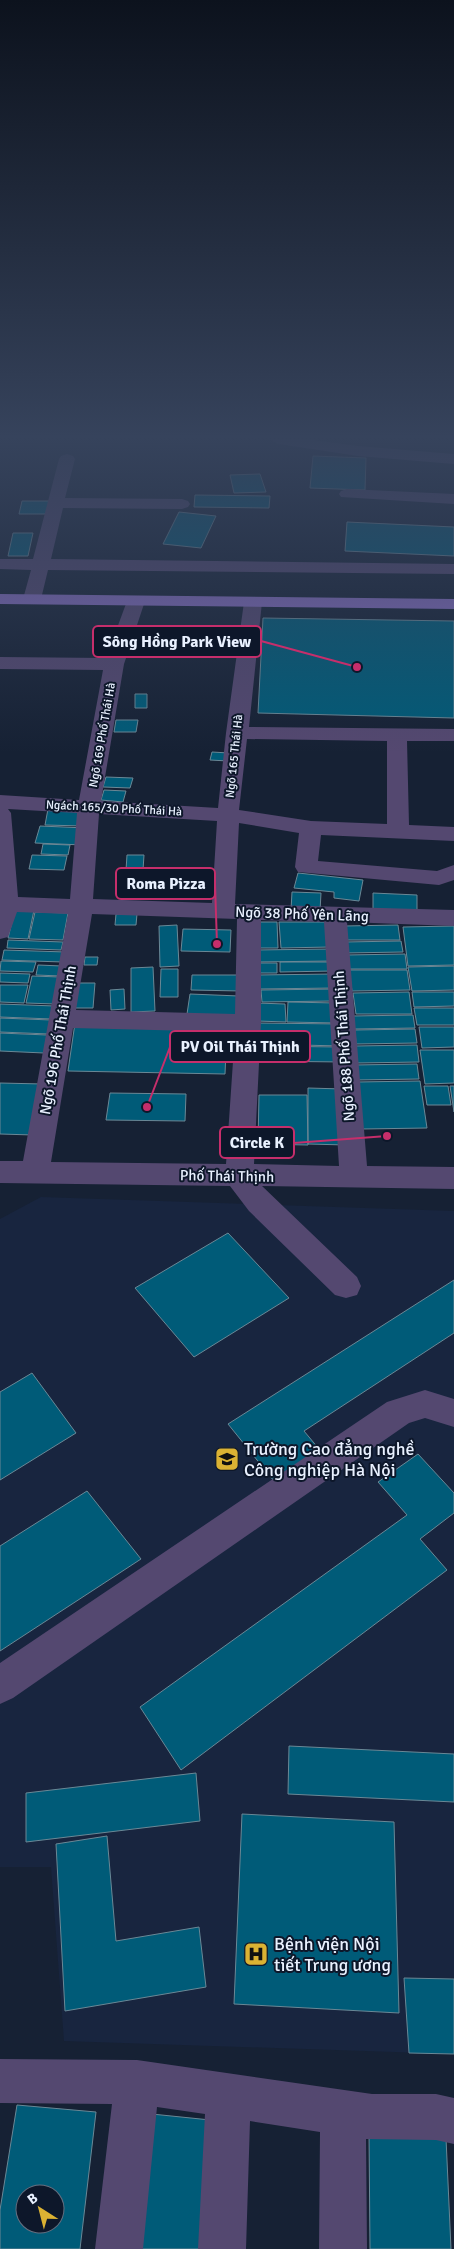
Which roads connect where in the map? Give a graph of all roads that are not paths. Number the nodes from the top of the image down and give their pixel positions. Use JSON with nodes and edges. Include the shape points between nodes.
{"nodes":[{"id":1,"x":46,"y":544,"type":"edge"},
{"id":2,"x":0,"y":564,"type":"edge"},
{"id":3,"x":41,"y":564,"type":"junction"},
{"id":4,"x":454,"y":569,"type":"edge"},
{"id":5,"x":0,"y":599,"type":"edge"},
{"id":6,"x":32,"y":600,"type":"junction"},
{"id":7,"x":136,"y":601,"type":"junction"},
{"id":8,"x":253,"y":602,"type":"junction"},
{"id":9,"x":454,"y":604,"type":"edge"},
{"id":10,"x":0,"y":663,"type":"edge"},
{"id":11,"x":114,"y":664,"type":"junction"},
{"id":12,"x":236,"y":733,"type":"junction"},
{"id":13,"x":397,"y":734,"type":"junction"},
{"id":14,"x":454,"y":735,"type":"edge"},
{"id":15,"x":0,"y":802,"type":"edge"},
{"id":16,"x":89,"y":806,"type":"junction"},
{"id":17,"x":0,"y":813,"type":"edge"},
{"id":18,"x":228,"y":815,"type":"junction"},
{"id":19,"x":311,"y":828,"type":"junction"},
{"id":20,"x":398,"y":831,"type":"junction"},
{"id":21,"x":454,"y":834,"type":"edge"},
{"id":22,"x":454,"y":872,"type":"edge"},
{"id":23,"x":3,"y":904,"type":"edge"},
{"id":24,"x":81,"y":907,"type":"junction"},
{"id":25,"x":223,"y":911,"type":"junction"},
{"id":26,"x":249,"y":913,"type":"junction"},
{"id":27,"x":335,"y":915,"type":"junction"},
{"id":28,"x":454,"y":918,"type":"edge"},
{"id":29,"x":0,"y":931,"type":"edge"},
{"id":30,"x":74,"y":1018,"type":"dead end"},
{"id":31,"x":248,"y":1023,"type":"junction"},
{"id":32,"x":0,"y":1172,"type":"edge"},
{"id":33,"x":35,"y":1173,"type":"junction"},
{"id":34,"x":354,"y":1176,"type":"junction"},
{"id":35,"x":239,"y":1177,"type":"junction"},
{"id":36,"x":454,"y":1178,"type":"edge"},
{"id":37,"x":346,"y":1286,"type":"dead end"},
{"id":38,"x":454,"y":1413,"type":"edge"},
{"id":39,"x":0,"y":1685,"type":"edge"},
{"id":40,"x":0,"y":2081,"type":"edge"},
{"id":41,"x":137,"y":2082,"type":"junction"},
{"id":42,"x":228,"y":2096,"type":"junction"},
{"id":43,"x":343,"y":2113,"type":"junction"},
{"id":44,"x":454,"y":2121,"type":"edge"},
{"id":45,"x":119,"y":2249,"type":"edge"},
{"id":46,"x":222,"y":2249,"type":"edge"},
{"id":47,"x":343,"y":2249,"type":"edge"}],
"edges":[{"from":1,"to":3,"type":"street"},
{"from":2,"to":3,"type":"street"},
{"from":3,"to":4,"type":"street"},
{"from":3,"to":6,"type":"street"},
{"from":5,"to":6,"type":"main road"},
{"from":6,"to":7,"type":"main road"},
{"from":7,"to":8,"type":"main road"},
{"from":7,"to":11,"type":"street","name":"Ngõ 169 Phố Thái Hà"},
{"from":8,"to":9,"type":"main road"},
{"from":8,"to":12,"type":"street","name":"Ngõ 165 Thái Hà"},
{"from":10,"to":11,"type":"street"},
{"from":11,"to":16,"type":"street","name":"Ngõ 169 Phố Thái Hà"},
{"from":12,"to":13,"type":"street"},
{"from":12,"to":18,"type":"street","name":"Ngõ 165 Thái Hà"},
{"from":13,"to":14,"type":"street"},
{"from":13,"to":20,"type":"street"},
{"from":15,"to":16,"type":"street","name":"Ngách 165/30 Phố Thái Hà"},
{"from":16,"to":18,"type":"street","name":"Ngách 165/30 Phố Thái Hà"},
{"from":16,"to":24,"type":"street","name":"Ngõ 169 Phố Thái Hà"},
{"from":17,"to":23,"type":"street"},
{"from":18,"to":19,"type":"street","name":"Ngách 165/30 Phố Thái Hà"},
{"from":18,"to":25,"type":"street","name":"Ngõ 165 Thái Hà"},
{"from":19,"to":20,"type":"street","name":"Ngách 165/30 Phố Thái Hà"},
{"from":19,"to":22,"type":"street","via":[[306,867],[439,878]]},
{"from":20,"to":21,"type":"street","name":"Ngách 165/30 Phố Thái Hà"},
{"from":23,"to":24,"type":"street","name":"Ngõ 38 Phố Yên Lãng"},
{"from":23,"to":29,"type":"street"},
{"from":24,"to":25,"type":"street","name":"Ngõ 38 Phố Yên Lãng"},
{"from":24,"to":33,"type":"street","name":"Ngõ 196 Phố Thái Thịnh"},
{"from":25,"to":26,"type":"street","name":"Ngõ 38 Phố Yên Lãng"},
{"from":26,"to":27,"type":"street","name":"Ngõ 38 Phố Yên Lãng"},
{"from":26,"to":31,"type":"street"},
{"from":27,"to":28,"type":"street","name":"Ngõ 38 Phố Yên Lãng"},
{"from":27,"to":34,"type":"street","name":"Ngõ 188 Phố Thái Thịnh"},
{"from":30,"to":31,"type":"street"},
{"from":31,"to":35,"type":"street"},
{"from":32,"to":33,"type":"street","name":"Phố Thái Thịnh"},
{"from":33,"to":35,"type":"street","name":"Phố Thái Thịnh"},
{"from":34,"to":35,"type":"street","name":"Phố Thái Thịnh"},
{"from":34,"to":36,"type":"street","name":"Phố Thái Thịnh"},
{"from":35,"to":37,"type":"street","via":[[259,1203]]},
{"from":38,"to":39,"type":"street","via":[[425,1404],[398,1412]]},
{"from":40,"to":41,"type":"street"},
{"from":41,"to":42,"type":"street"},
{"from":41,"to":45,"type":"street"},
{"from":42,"to":43,"type":"street"},
{"from":42,"to":46,"type":"street"},
{"from":43,"to":44,"type":"street"},
{"from":43,"to":47,"type":"street"}]}
